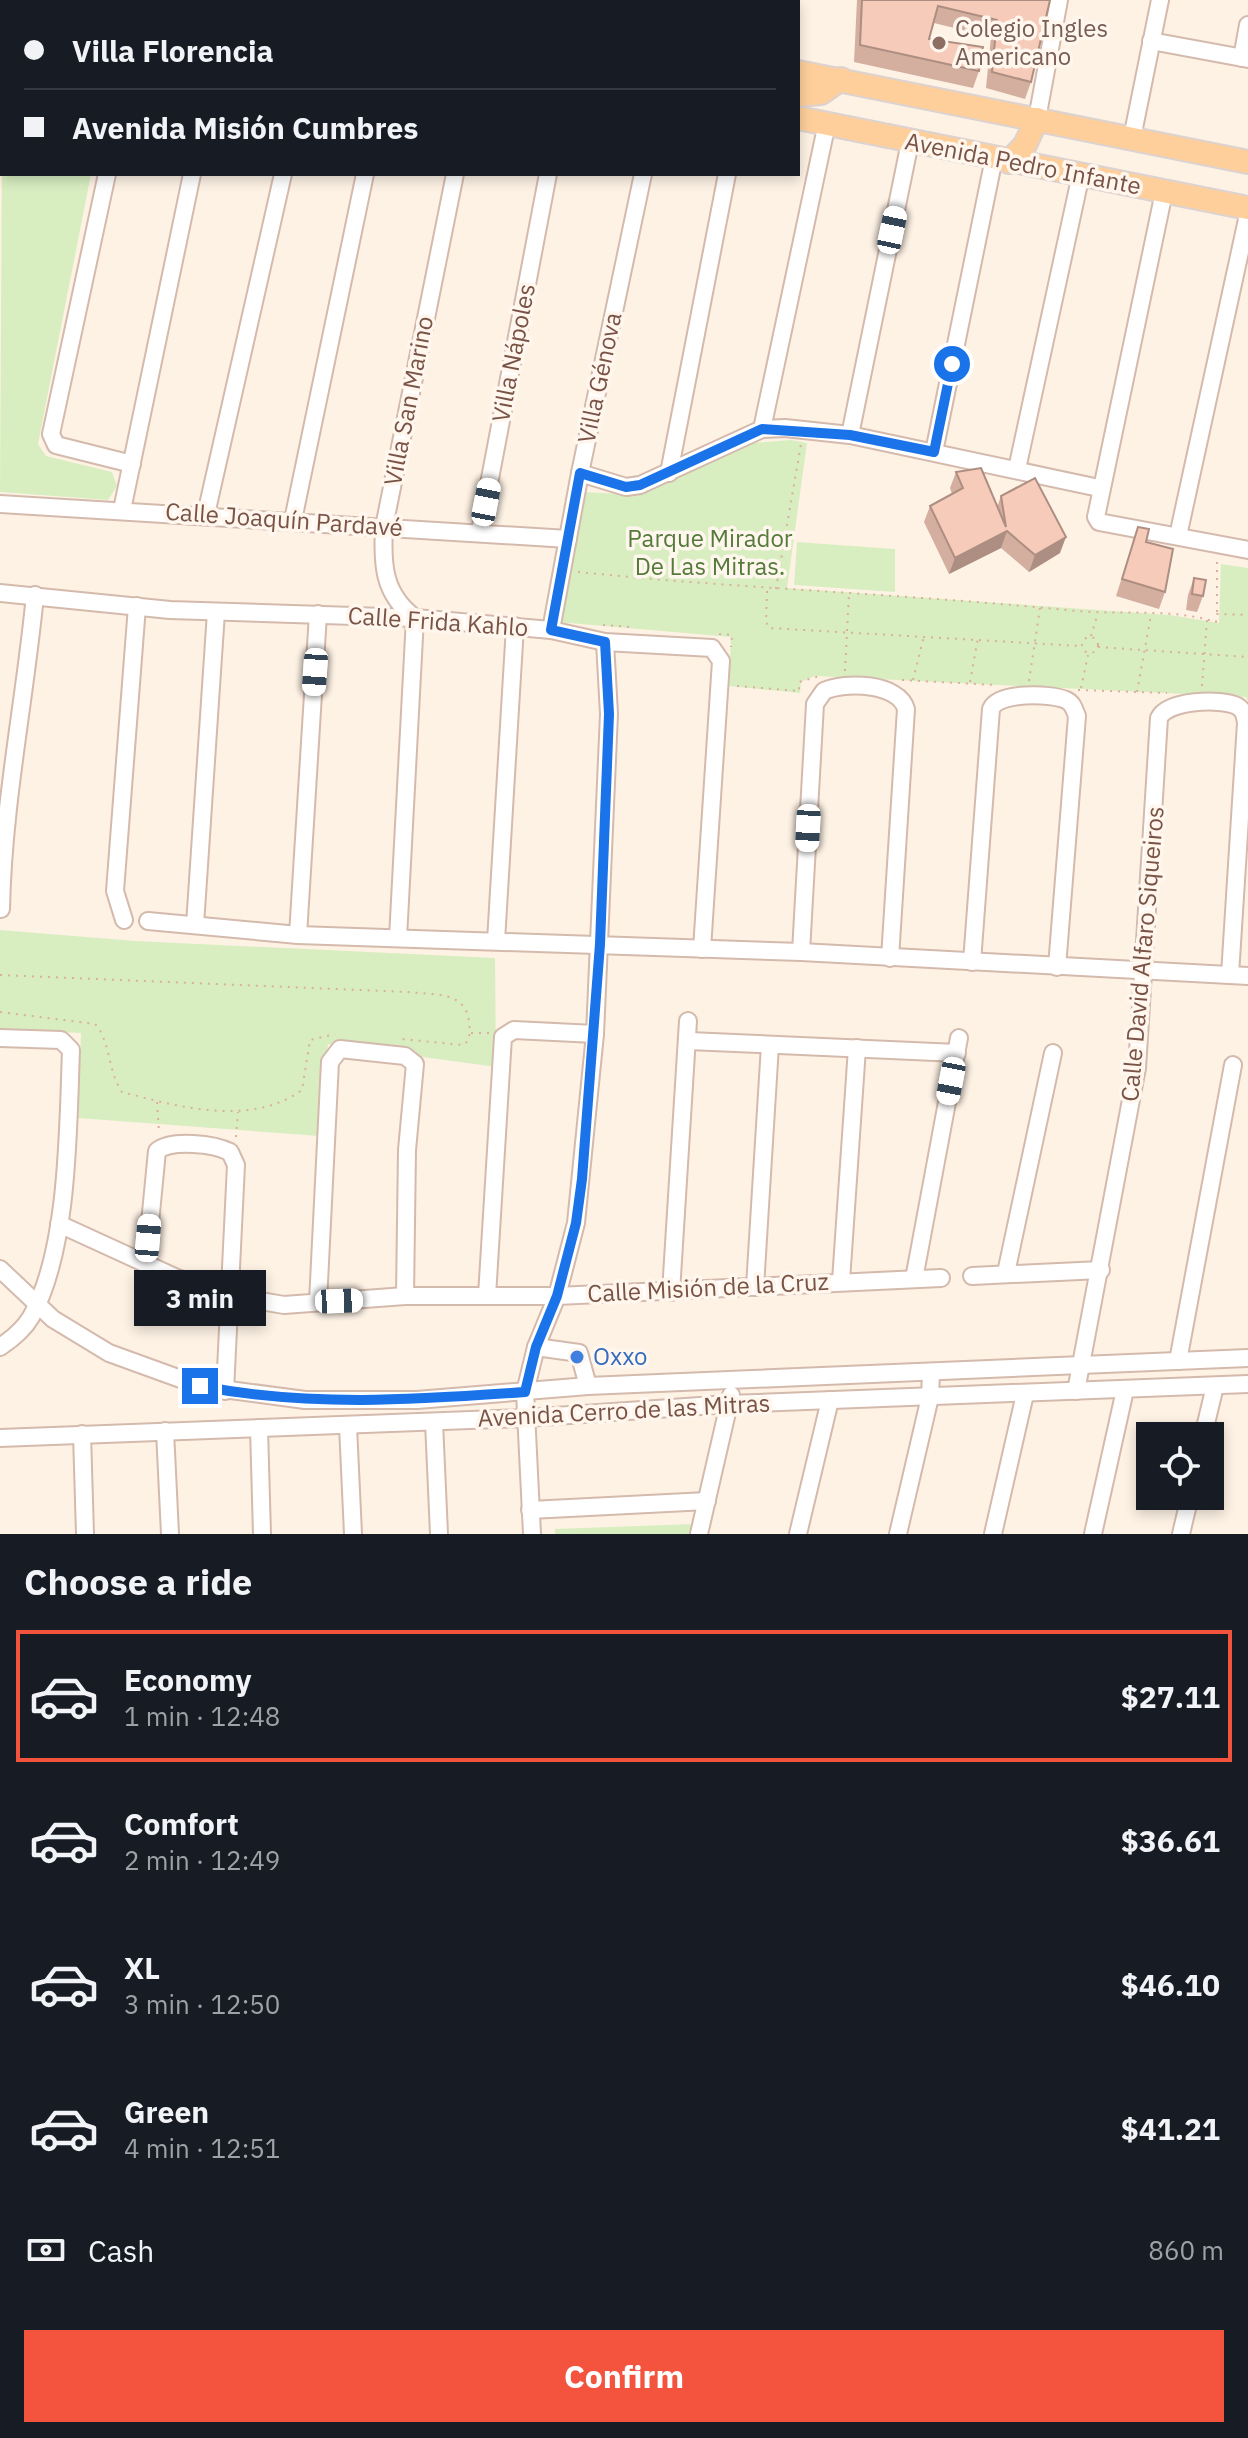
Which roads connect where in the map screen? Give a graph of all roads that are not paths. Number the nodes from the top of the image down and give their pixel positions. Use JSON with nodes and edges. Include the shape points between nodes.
{"nodes":[{"id":1,"x":1059,"y":0,"type":"edge"},
{"id":2,"x":1160,"y":0,"type":"edge"},
{"id":3,"x":1248,"y":25,"type":"edge"},
{"id":4,"x":1151,"y":41,"type":"junction"},
{"id":5,"x":1245,"y":58,"type":"edge"},
{"id":6,"x":800,"y":72,"type":"edge"},
{"id":7,"x":841,"y":79,"type":"junction"},
{"id":8,"x":800,"y":95,"type":"edge"},
{"id":9,"x":800,"y":118,"type":"edge"},
{"id":10,"x":1037,"y":119,"type":"junction"},
{"id":11,"x":827,"y":123,"type":"junction"},
{"id":12,"x":1132,"y":138,"type":"junction"},
{"id":13,"x":910,"y":142,"type":"junction"},
{"id":14,"x":1001,"y":160,"type":"junction"},
{"id":15,"x":1248,"y":162,"type":"edge"},
{"id":16,"x":1042,"y":169,"type":"junction"},
{"id":17,"x":1081,"y":174,"type":"junction"},
{"id":18,"x":107,"y":176,"type":"edge"},
{"id":19,"x":192,"y":176,"type":"edge"},
{"id":20,"x":283,"y":176,"type":"edge"},
{"id":21,"x":365,"y":176,"type":"edge"},
{"id":22,"x":455,"y":176,"type":"edge"},
{"id":23,"x":548,"y":176,"type":"edge"},
{"id":24,"x":643,"y":176,"type":"edge"},
{"id":25,"x":727,"y":176,"type":"edge"},
{"id":26,"x":1164,"y":192,"type":"junction"},
{"id":27,"x":1248,"y":208,"type":"edge"},
{"id":28,"x":1248,"y":215,"type":"edge"},
{"id":29,"x":762,"y":429,"type":"junction"},
{"id":30,"x":850,"y":435,"type":"junction"},
{"id":31,"x":934,"y":452,"type":"junction"},
{"id":32,"x":132,"y":464,"type":"junction"},
{"id":33,"x":1017,"y":469,"type":"junction"},
{"id":34,"x":580,"y":473,"type":"junction"},
{"id":35,"x":669,"y":473,"type":"junction"},
{"id":36,"x":1099,"y":488,"type":"junction"},
{"id":37,"x":0,"y":504,"type":"edge"},
{"id":38,"x":122,"y":510,"type":"junction"},
{"id":39,"x":206,"y":514,"type":"junction"},
{"id":40,"x":293,"y":520,"type":"junction"},
{"id":41,"x":384,"y":527,"type":"junction"},
{"id":42,"x":480,"y":531,"type":"junction"},
{"id":43,"x":1178,"y":536,"type":"junction"},
{"id":44,"x":568,"y":539,"type":"junction"},
{"id":45,"x":1248,"y":550,"type":"edge"},
{"id":46,"x":0,"y":593,"type":"edge"},
{"id":47,"x":35,"y":595,"type":"junction"},
{"id":48,"x":137,"y":606,"type":"junction"},
{"id":49,"x":216,"y":612,"type":"junction"},
{"id":50,"x":318,"y":614,"type":"junction"},
{"id":51,"x":415,"y":618,"type":"junction"},
{"id":52,"x":515,"y":626,"type":"junction"},
{"id":53,"x":551,"y":630,"type":"junction"},
{"id":54,"x":605,"y":642,"type":"junction"},
{"id":55,"x":1,"y":909,"type":"edge"},
{"id":56,"x":124,"y":920,"type":"dead end"},
{"id":57,"x":148,"y":921,"type":"dead end"},
{"id":58,"x":195,"y":925,"type":"junction"},
{"id":59,"x":298,"y":935,"type":"junction"},
{"id":60,"x":398,"y":938,"type":"junction"},
{"id":61,"x":496,"y":941,"type":"junction"},
{"id":62,"x":600,"y":944,"type":"junction"},
{"id":63,"x":702,"y":949,"type":"junction"},
{"id":64,"x":801,"y":952,"type":"junction"},
{"id":65,"x":890,"y":958,"type":"junction"},
{"id":66,"x":972,"y":962,"type":"junction"},
{"id":67,"x":1057,"y":967,"type":"junction"},
{"id":68,"x":1146,"y":971,"type":"junction"},
{"id":69,"x":1230,"y":975,"type":"junction"},
{"id":70,"x":1248,"y":976,"type":"edge"},
{"id":71,"x":688,"y":1021,"type":"dead end"},
{"id":72,"x":595,"y":1034,"type":"junction"},
{"id":73,"x":0,"y":1038,"type":"edge"},
{"id":74,"x":689,"y":1041,"type":"junction"},
{"id":75,"x":770,"y":1045,"type":"junction"},
{"id":76,"x":857,"y":1048,"type":"junction"},
{"id":77,"x":1053,"y":1053,"type":"dead end"},
{"id":78,"x":1233,"y":1065,"type":"dead end"},
{"id":79,"x":59,"y":1224,"type":"junction"},
{"id":80,"x":146,"y":1264,"type":"junction"},
{"id":81,"x":0,"y":1269,"type":"edge"},
{"id":82,"x":1101,"y":1270,"type":"junction"},
{"id":83,"x":1006,"y":1273,"type":"junction"},
{"id":84,"x":972,"y":1276,"type":"dead end"},
{"id":85,"x":941,"y":1278,"type":"dead end"},
{"id":86,"x":914,"y":1279,"type":"junction"},
{"id":87,"x":841,"y":1281,"type":"junction"},
{"id":88,"x":755,"y":1287,"type":"junction"},
{"id":89,"x":671,"y":1292,"type":"junction"},
{"id":90,"x":231,"y":1296,"type":"junction"},
{"id":91,"x":405,"y":1296,"type":"junction"},
{"id":92,"x":487,"y":1296,"type":"junction"},
{"id":93,"x":557,"y":1296,"type":"junction"},
{"id":94,"x":318,"y":1302,"type":"junction"},
{"id":95,"x":37,"y":1305,"type":"junction"},
{"id":96,"x":0,"y":1347,"type":"edge"},
{"id":97,"x":536,"y":1347,"type":"junction"},
{"id":98,"x":1248,"y":1358,"type":"edge"},
{"id":99,"x":1178,"y":1361,"type":"junction"},
{"id":100,"x":1082,"y":1366,"type":"junction"},
{"id":101,"x":931,"y":1373,"type":"junction"},
{"id":102,"x":733,"y":1380,"type":"junction"},
{"id":103,"x":1248,"y":1384,"type":"edge"},
{"id":104,"x":588,"y":1386,"type":"junction"},
{"id":105,"x":1215,"y":1386,"type":"junction"},
{"id":106,"x":1125,"y":1390,"type":"junction"},
{"id":107,"x":225,"y":1391,"type":"junction"},
{"id":108,"x":1076,"y":1391,"type":"junction"},
{"id":109,"x":525,"y":1392,"type":"junction"},
{"id":110,"x":1025,"y":1394,"type":"junction"},
{"id":111,"x":930,"y":1397,"type":"junction"},
{"id":112,"x":830,"y":1400,"type":"junction"},
{"id":113,"x":729,"y":1404,"type":"junction"},
{"id":114,"x":526,"y":1418,"type":"junction"},
{"id":115,"x":434,"y":1422,"type":"junction"},
{"id":116,"x":1206,"y":1422,"type":"edge"},
{"id":117,"x":348,"y":1426,"type":"junction"},
{"id":118,"x":259,"y":1428,"type":"junction"},
{"id":119,"x":165,"y":1431,"type":"junction"},
{"id":120,"x":82,"y":1434,"type":"junction"},
{"id":121,"x":0,"y":1438,"type":"edge"},
{"id":122,"x":707,"y":1501,"type":"junction"},
{"id":123,"x":530,"y":1510,"type":"junction"},
{"id":124,"x":1187,"y":1510,"type":"edge"},
{"id":125,"x":85,"y":1534,"type":"edge"},
{"id":126,"x":170,"y":1534,"type":"edge"},
{"id":127,"x":262,"y":1534,"type":"edge"},
{"id":128,"x":353,"y":1534,"type":"edge"},
{"id":129,"x":439,"y":1534,"type":"edge"},
{"id":130,"x":532,"y":1534,"type":"edge"},
{"id":131,"x":699,"y":1534,"type":"edge"},
{"id":132,"x":798,"y":1534,"type":"edge"},
{"id":133,"x":898,"y":1534,"type":"edge"},
{"id":134,"x":993,"y":1534,"type":"edge"},
{"id":135,"x":1093,"y":1534,"type":"edge"},
{"id":136,"x":1181,"y":1534,"type":"edge"}],
"edges":[{"from":1,"to":10,"type":"street"},
{"from":2,"to":4,"type":"street"},
{"from":3,"to":5,"type":"street"},
{"from":4,"to":5,"type":"street"},
{"from":4,"to":12,"type":"street"},
{"from":6,"to":7,"type":"main road","name":"Avenida Pedro Infante"},
{"from":7,"to":8,"type":"main road","via":[[817,94]]},
{"from":7,"to":10,"type":"main road","name":"Avenida Pedro Infante"},
{"from":9,"to":11,"type":"main road","name":"Avenida Pedro Infante"},
{"from":10,"to":12,"type":"main road","name":"Avenida Pedro Infante"},
{"from":10,"to":14,"type":"main road","via":[[1021,151]]},
{"from":10,"to":16,"type":"main road"},
{"from":11,"to":13,"type":"main road","name":"Avenida Pedro Infante"},
{"from":11,"to":29,"type":"street"},
{"from":12,"to":15,"type":"main road","name":"Avenida Pedro Infante"},
{"from":13,"to":14,"type":"main road","name":"Avenida Pedro Infante"},
{"from":13,"to":30,"type":"street"},
{"from":14,"to":16,"type":"main road","name":"Avenida Pedro Infante"},
{"from":14,"to":31,"type":"street"},
{"from":16,"to":17,"type":"main road","name":"Avenida Pedro Infante"},
{"from":17,"to":26,"type":"main road","name":"Avenida Pedro Infante"},
{"from":17,"to":33,"type":"street"},
{"from":18,"to":32,"type":"street","via":[[51,434],[66,451]]},
{"from":19,"to":32,"type":"street"},
{"from":20,"to":39,"type":"street"},
{"from":21,"to":40,"type":"street"},
{"from":22,"to":41,"type":"street","name":"Villa San Marino"},
{"from":23,"to":42,"type":"street","name":"Villa Nápoles"},
{"from":24,"to":34,"type":"street","name":"Villa Génova"},
{"from":25,"to":35,"type":"street"},
{"from":26,"to":27,"type":"main road","name":"Avenida Pedro Infante"},
{"from":26,"to":36,"type":"street"},
{"from":28,"to":43,"type":"street"},
{"from":29,"to":30,"type":"street"},
{"from":29,"to":35,"type":"street"},
{"from":30,"to":31,"type":"street"},
{"from":31,"to":33,"type":"street"},
{"from":32,"to":38,"type":"street"},
{"from":33,"to":36,"type":"street"},
{"from":34,"to":35,"type":"street","via":[[626,487]]},
{"from":34,"to":44,"type":"street","name":"Villa Génova"},
{"from":36,"to":43,"type":"street","via":[[1096,517],[1101,522]]},
{"from":37,"to":38,"type":"street","name":"Calle Joaquín Pardavé"},
{"from":38,"to":39,"type":"street","name":"Calle Joaquín Pardavé"},
{"from":39,"to":40,"type":"street","name":"Calle Joaquín Pardavé"},
{"from":40,"to":41,"type":"street","name":"Calle Joaquín Pardavé"},
{"from":41,"to":42,"type":"street","name":"Calle Joaquín Pardavé"},
{"from":41,"to":51,"type":"street","name":"Villa San Marino","via":[[386,580],[396,600]]},
{"from":42,"to":44,"type":"street","name":"Calle Joaquín Pardavé"},
{"from":43,"to":45,"type":"street"},
{"from":44,"to":53,"type":"street","name":"Villa Génova"},
{"from":46,"to":47,"type":"street","name":"Calle Frida Kahlo"},
{"from":47,"to":48,"type":"street","name":"Calle Frida Kahlo"},
{"from":47,"to":55,"type":"street","via":[[4,831]]},
{"from":48,"to":49,"type":"street","name":"Calle Frida Kahlo"},
{"from":48,"to":56,"type":"street","via":[[115,891]]},
{"from":49,"to":50,"type":"street","name":"Calle Frida Kahlo"},
{"from":49,"to":58,"type":"street"},
{"from":50,"to":51,"type":"street","name":"Calle Frida Kahlo"},
{"from":50,"to":59,"type":"street"},
{"from":51,"to":52,"type":"street","name":"Calle Frida Kahlo"},
{"from":51,"to":60,"type":"street"},
{"from":52,"to":53,"type":"street","name":"Calle Frida Kahlo"},
{"from":52,"to":61,"type":"street"},
{"from":53,"to":54,"type":"street","name":"Calle Frida Kahlo"},
{"from":54,"to":62,"type":"street","via":[[609,714]]},
{"from":54,"to":63,"type":"street","name":"Calle Frida Kahlo","via":[[711,640],[721,661]]},
{"from":57,"to":58,"type":"street"},
{"from":58,"to":59,"type":"street"},
{"from":59,"to":60,"type":"street"},
{"from":60,"to":61,"type":"street"},
{"from":61,"to":62,"type":"street"},
{"from":62,"to":63,"type":"street"},
{"from":62,"to":72,"type":"street"},
{"from":63,"to":64,"type":"street"},
{"from":64,"to":65,"type":"street"},
{"from":64,"to":65,"type":"street","via":[[815,704],[832,687],[898,687],[906,709]]},
{"from":65,"to":66,"type":"street"},
{"from":66,"to":67,"type":"street"},
{"from":66,"to":67,"type":"street","via":[[991,709],[997,693],[1063,698],[1074,694],[1077,716]]},
{"from":67,"to":68,"type":"street"},
{"from":68,"to":69,"type":"street"},
{"from":68,"to":69,"type":"street","name":"Calle David Alfaro Siqueiros","via":[[1159,718],[1172,700],[1235,705],[1244,712]]},
{"from":68,"to":82,"type":"street","name":"Calle David Alfaro Siqueiros","via":[[1136,1079]]},
{"from":69,"to":70,"type":"street"},
{"from":71,"to":74,"type":"street"},
{"from":72,"to":92,"type":"street","via":[[507,1033],[500,1053]]},
{"from":72,"to":93,"type":"street","via":[[576,1223]]},
{"from":73,"to":79,"type":"street","via":[[61,1040],[69,1045]]},
{"from":74,"to":75,"type":"street"},
{"from":74,"to":89,"type":"street"},
{"from":75,"to":76,"type":"street"},
{"from":75,"to":88,"type":"street"},
{"from":76,"to":86,"type":"street","via":[[958,1046]]},
{"from":76,"to":87,"type":"street"},
{"from":77,"to":83,"type":"street"},
{"from":78,"to":99,"type":"street"},
{"from":79,"to":80,"type":"street","name":"Calle Misión de la Cruz"},
{"from":79,"to":95,"type":"street"},
{"from":80,"to":90,"type":"street","name":"Calle Misión de la Cruz"},
{"from":80,"to":90,"type":"street","via":[[155,1157],[161,1148],[173,1145],[216,1147],[232,1155]]},
{"from":81,"to":95,"type":"street","name":"Avenida Cerro de las Mitras"},
{"from":82,"to":83,"type":"street"},
{"from":82,"to":100,"type":"street","name":"Calle David Alfaro Siqueiros"},
{"from":83,"to":84,"type":"street"},
{"from":85,"to":86,"type":"street","name":"Calle Misión de la Cruz"},
{"from":86,"to":87,"type":"street","name":"Calle Misión de la Cruz"},
{"from":87,"to":88,"type":"street","name":"Calle Misión de la Cruz"},
{"from":88,"to":89,"type":"street","name":"Calle Misión de la Cruz"},
{"from":89,"to":93,"type":"street","name":"Calle Misión de la Cruz"},
{"from":90,"to":94,"type":"street","name":"Calle Misión de la Cruz","via":[[284,1305]]},
{"from":90,"to":107,"type":"street"},
{"from":91,"to":92,"type":"street","name":"Calle Misión de la Cruz"},
{"from":91,"to":94,"type":"street","name":"Calle Misión de la Cruz"},
{"from":91,"to":94,"type":"street","via":[[407,1150],[415,1064],[403,1048],[340,1049],[330,1062]]},
{"from":92,"to":93,"type":"street","name":"Calle Misión de la Cruz"},
{"from":93,"to":97,"type":"street"},
{"from":95,"to":96,"type":"street","via":[[22,1330]]},
{"from":95,"to":107,"type":"street","name":"Avenida Cerro de las Mitras","via":[[77,1337],[109,1353]]},
{"from":97,"to":104,"type":"street","via":[[579,1353]]},
{"from":97,"to":109,"type":"street"},
{"from":98,"to":99,"type":"street","name":"Avenida Cerro de las Mitras"},
{"from":99,"to":100,"type":"street","name":"Avenida Cerro de las Mitras"},
{"from":100,"to":101,"type":"street","name":"Avenida Cerro de las Mitras"},
{"from":100,"to":108,"type":"street","name":"Calle David Alfaro Siqueiros"},
{"from":101,"to":102,"type":"street","name":"Avenida Cerro de las Mitras"},
{"from":101,"to":111,"type":"street"},
{"from":102,"to":104,"type":"street","name":"Avenida Cerro de las Mitras"},
{"from":102,"to":113,"type":"street"},
{"from":103,"to":105,"type":"street","name":"Avenida Cerro de las Mitras"},
{"from":104,"to":109,"type":"street","name":"Avenida Cerro de las Mitras"},
{"from":105,"to":106,"type":"street","name":"Avenida Cerro de las Mitras"},
{"from":105,"to":116,"type":"street"},
{"from":106,"to":108,"type":"street","name":"Avenida Cerro de las Mitras"},
{"from":106,"to":135,"type":"street"},
{"from":107,"to":109,"type":"street","name":"Avenida Cerro de las Mitras","via":[[355,1402]]},
{"from":108,"to":110,"type":"street","name":"Avenida Cerro de las Mitras"},
{"from":109,"to":114,"type":"street"},
{"from":110,"to":111,"type":"street","name":"Avenida Cerro de las Mitras"},
{"from":110,"to":134,"type":"street"},
{"from":111,"to":112,"type":"street","name":"Avenida Cerro de las Mitras"},
{"from":111,"to":133,"type":"street"},
{"from":112,"to":113,"type":"street","name":"Avenida Cerro de las Mitras"},
{"from":112,"to":132,"type":"street"},
{"from":113,"to":114,"type":"street","name":"Avenida Cerro de las Mitras"},
{"from":113,"to":122,"type":"street"},
{"from":114,"to":115,"type":"street","name":"Avenida Cerro de las Mitras"},
{"from":114,"to":123,"type":"street"},
{"from":115,"to":117,"type":"street","name":"Avenida Cerro de las Mitras"},
{"from":115,"to":129,"type":"street"},
{"from":117,"to":118,"type":"street","name":"Avenida Cerro de las Mitras"},
{"from":117,"to":128,"type":"street"},
{"from":118,"to":119,"type":"street","name":"Avenida Cerro de las Mitras"},
{"from":118,"to":127,"type":"street"},
{"from":119,"to":120,"type":"street","name":"Avenida Cerro de las Mitras"},
{"from":119,"to":126,"type":"street"},
{"from":120,"to":121,"type":"street","name":"Avenida Cerro de las Mitras"},
{"from":120,"to":125,"type":"street"},
{"from":122,"to":123,"type":"street"},
{"from":122,"to":131,"type":"street"},
{"from":123,"to":130,"type":"street"},
{"from":124,"to":136,"type":"street"}]}
